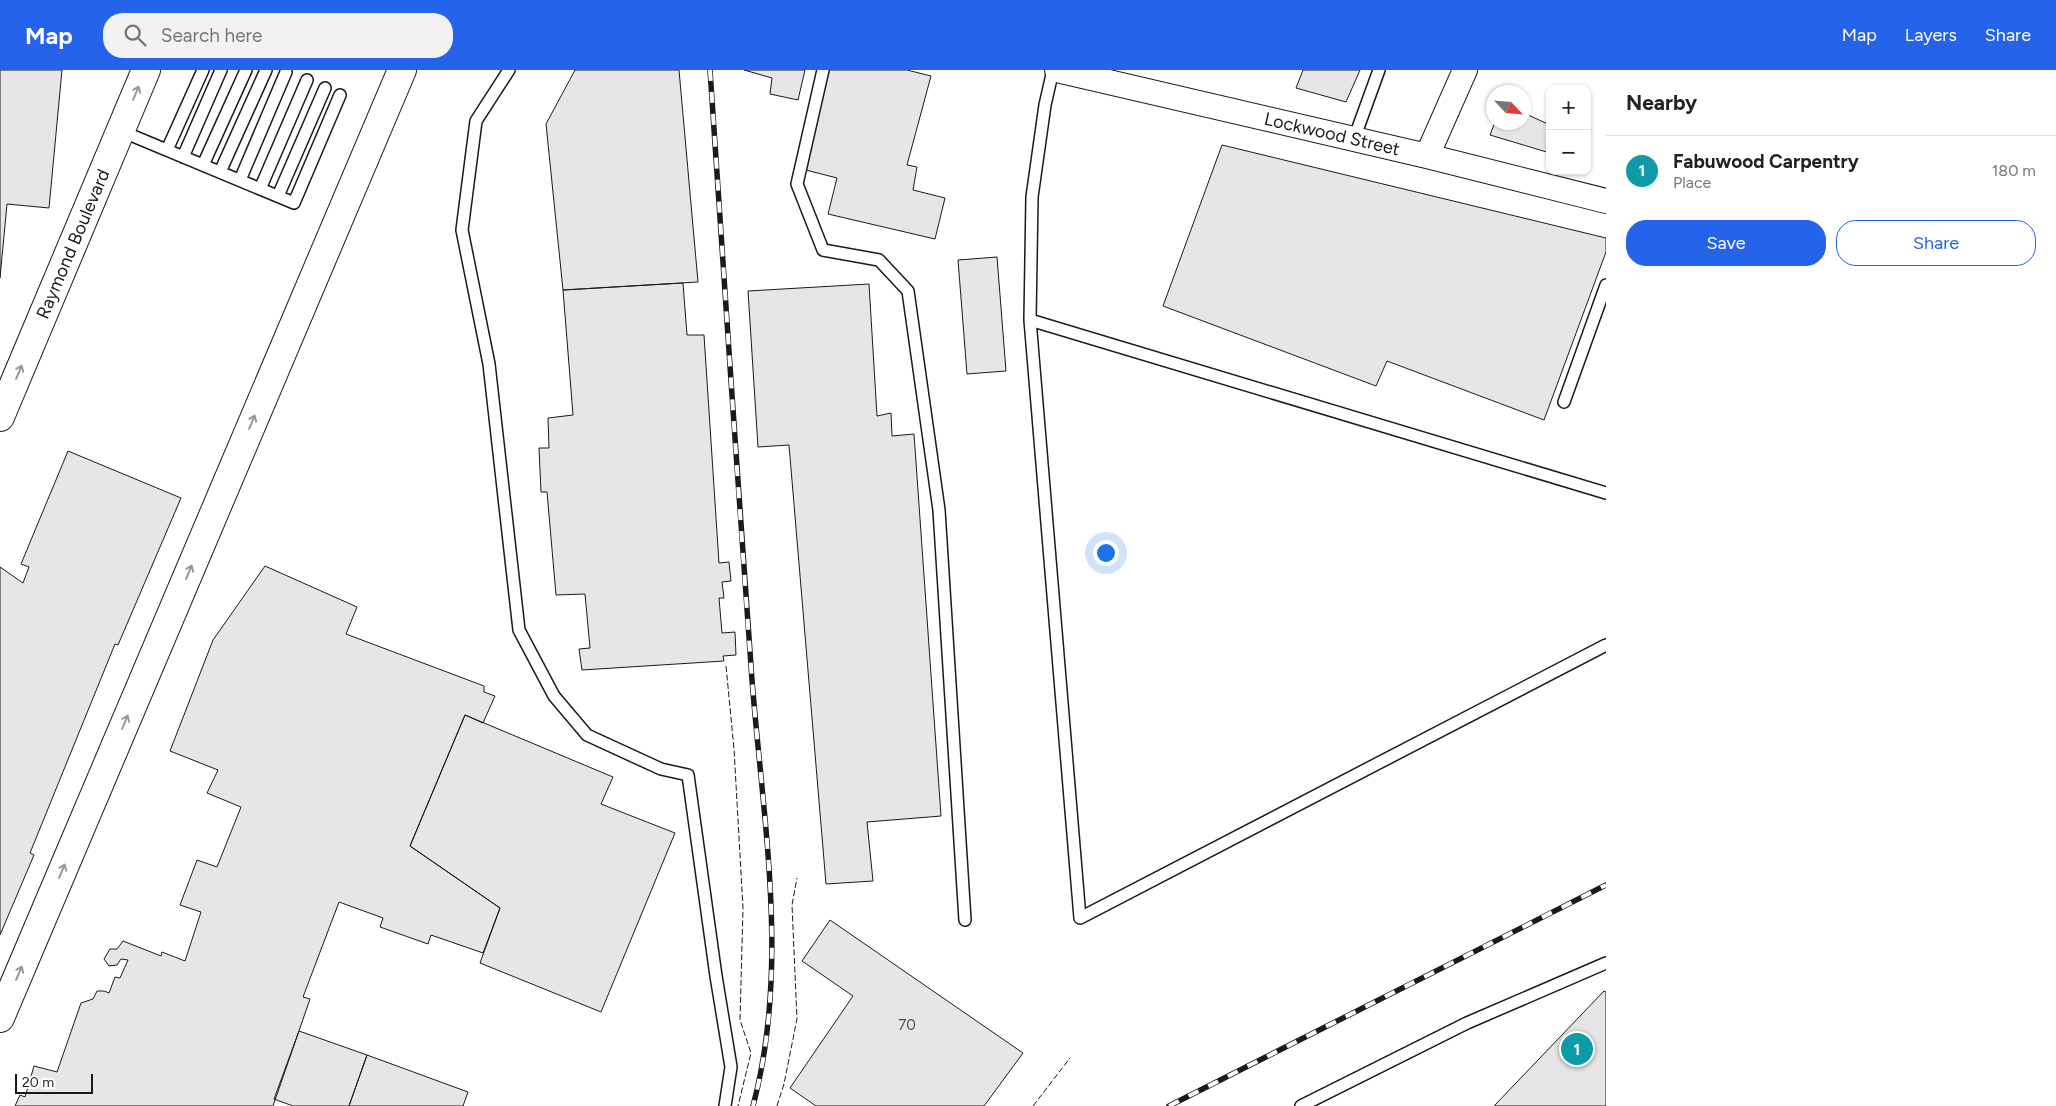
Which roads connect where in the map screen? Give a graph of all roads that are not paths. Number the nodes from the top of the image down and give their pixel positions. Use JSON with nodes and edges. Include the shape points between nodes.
{"nodes":[{"id":1,"x":146,"y":70,"type":"edge"},
{"id":2,"x":203,"y":70,"type":"edge"},
{"id":3,"x":221,"y":70,"type":"edge"},
{"id":4,"x":246,"y":70,"type":"edge"},
{"id":5,"x":266,"y":70,"type":"edge"},
{"id":6,"x":402,"y":70,"type":"edge"},
{"id":7,"x":509,"y":70,"type":"edge"},
{"id":8,"x":823,"y":70,"type":"edge"},
{"id":9,"x":1053,"y":70,"type":"edge"},
{"id":10,"x":1057,"y":70,"type":"edge"},
{"id":11,"x":1379,"y":70,"type":"edge"},
{"id":12,"x":1465,"y":70,"type":"edge"},
{"id":13,"x":286,"y":72,"type":"dead end"},
{"id":14,"x":307,"y":80,"type":"dead end"},
{"id":15,"x":325,"y":88,"type":"dead end"},
{"id":16,"x":340,"y":94,"type":"dead end"},
{"id":17,"x":121,"y":131,"type":"junction"},
{"id":18,"x":1354,"y":139,"type":"junction"},
{"id":19,"x":167,"y":150,"type":"junction"},
{"id":20,"x":1427,"y":156,"type":"junction"},
{"id":21,"x":183,"y":157,"type":"junction"},
{"id":22,"x":204,"y":165,"type":"junction"},
{"id":23,"x":220,"y":172,"type":"junction"},
{"id":24,"x":240,"y":180,"type":"junction"},
{"id":25,"x":260,"y":189,"type":"junction"},
{"id":26,"x":278,"y":196,"type":"junction"},
{"id":27,"x":1606,"y":201,"type":"edge"},
{"id":28,"x":1606,"y":284,"type":"edge"},
{"id":29,"x":1030,"y":320,"type":"junction"},
{"id":30,"x":1564,"y":402,"type":"dead end"},
{"id":31,"x":0,"y":417,"type":"edge"},
{"id":32,"x":1606,"y":493,"type":"edge"},
{"id":33,"x":1606,"y":645,"type":"edge"},
{"id":34,"x":965,"y":920,"type":"dead end"},
{"id":35,"x":1606,"y":963,"type":"edge"},
{"id":36,"x":0,"y":1018,"type":"edge"},
{"id":37,"x":725,"y":1106,"type":"edge"},
{"id":38,"x":1301,"y":1106,"type":"edge"}],
"edges":[{"from":17,"to":1,"type":"main road","name":"Raymond Boulevard","one_way":true},
{"from":2,"to":19,"type":"lane"},
{"from":3,"to":21,"type":"lane"},
{"from":4,"to":22,"type":"lane"},
{"from":5,"to":23,"type":"lane"},
{"from":36,"to":6,"type":"main road","one_way":true},
{"from":7,"to":37,"type":"lane","via":[[476,120],[462,230],[489,364],[519,630],[554,696],[587,735],[662,770],[688,776],[731,1067]]},
{"from":8,"to":34,"type":"lane","via":[[796,184],[823,250],[879,260],[908,291],[939,510]]},
{"from":9,"to":29,"type":"lane","via":[[1032,197]]},
{"from":10,"to":18,"type":"street","name":"Lockwood Street"},
{"from":11,"to":18,"type":"lane"},
{"from":12,"to":20,"type":"street"},
{"from":13,"to":24,"type":"lane"},
{"from":14,"to":25,"type":"lane"},
{"from":15,"to":26,"type":"lane"},
{"from":16,"to":26,"type":"lane","via":[[294,203]]},
{"from":17,"to":19,"type":"lane"},
{"from":31,"to":17,"type":"main road","name":"Raymond Boulevard","one_way":true},
{"from":18,"to":20,"type":"street","name":"Lockwood Street"},
{"from":19,"to":21,"type":"lane"},
{"from":20,"to":27,"type":"street","name":"Lockwood Street"},
{"from":21,"to":22,"type":"lane"},
{"from":22,"to":23,"type":"lane"},
{"from":23,"to":24,"type":"lane"},
{"from":24,"to":25,"type":"lane"},
{"from":25,"to":26,"type":"lane"},
{"from":28,"to":30,"type":"lane"},
{"from":29,"to":32,"type":"lane"},
{"from":29,"to":33,"type":"lane","via":[[1080,918]]},
{"from":35,"to":38,"type":"lane","via":[[1467,1022]]}]}
